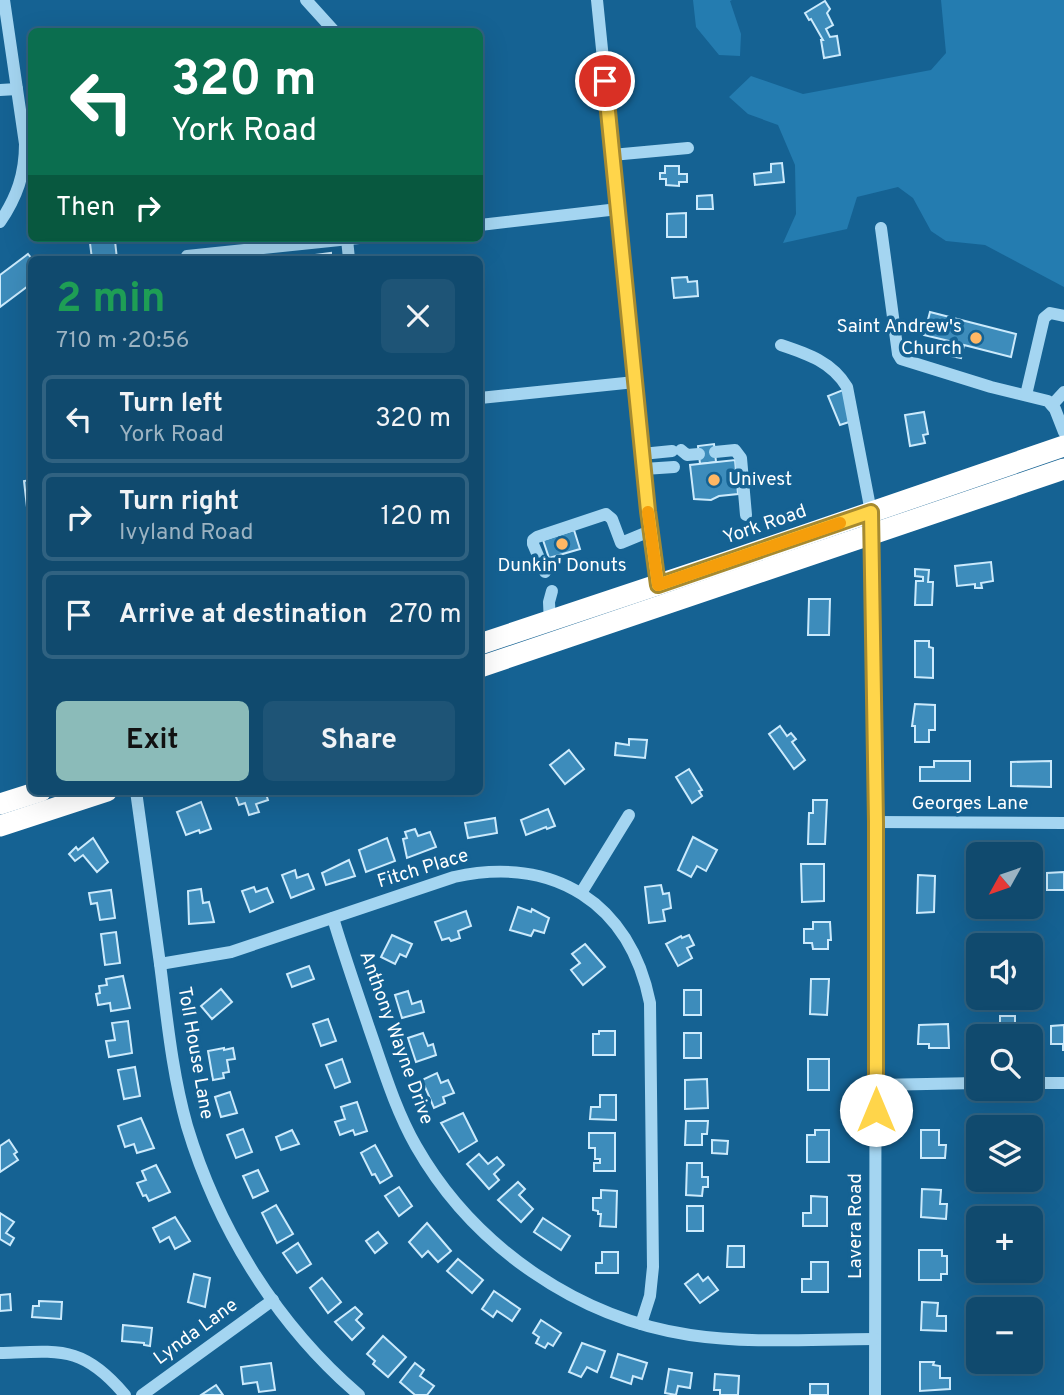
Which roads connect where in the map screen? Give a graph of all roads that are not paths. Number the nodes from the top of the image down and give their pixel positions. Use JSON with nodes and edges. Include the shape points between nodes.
{"nodes":[{"id":1,"x":4,"y":0,"type":"edge"},
{"id":2,"x":306,"y":0,"type":"edge"},
{"id":3,"x":597,"y":0,"type":"edge"},
{"id":4,"x":331,"y":28,"type":"edge"},
{"id":5,"x":17,"y":89,"type":"junction"},
{"id":6,"x":0,"y":90,"type":"edge"},
{"id":7,"x":688,"y":148,"type":"dead end"},
{"id":8,"x":612,"y":155,"type":"junction"},
{"id":9,"x":618,"y":209,"type":"junction"},
{"id":10,"x":0,"y":222,"type":"edge"},
{"id":11,"x":483,"y":225,"type":"edge"},
{"id":12,"x":881,"y":228,"type":"dead end"},
{"id":13,"x":324,"y":242,"type":"edge"},
{"id":14,"x":187,"y":256,"type":"edge"},
{"id":15,"x":1064,"y":316,"type":"edge"},
{"id":16,"x":782,"y":345,"type":"dead end"},
{"id":17,"x":635,"y":382,"type":"junction"},
{"id":18,"x":1064,"y":392,"type":"edge"},
{"id":19,"x":1026,"y":395,"type":"junction"},
{"id":20,"x":483,"y":398,"type":"edge"},
{"id":21,"x":1052,"y":405,"type":"junction"},
{"id":22,"x":1064,"y":432,"type":"edge"},
{"id":23,"x":1064,"y":446,"type":"edge"},
{"id":24,"x":715,"y":452,"type":"dead end"},
{"id":25,"x":642,"y":454,"type":"junction"},
{"id":26,"x":699,"y":454,"type":"dead end"},
{"id":27,"x":674,"y":467,"type":"dead end"},
{"id":28,"x":644,"y":469,"type":"junction"},
{"id":29,"x":1064,"y":469,"type":"edge"},
{"id":30,"x":871,"y":512,"type":"junction"},
{"id":31,"x":746,"y":515,"type":"dead end"},
{"id":32,"x":650,"y":531,"type":"junction"},
{"id":33,"x":873,"y":534,"type":"junction"},
{"id":34,"x":545,"y":572,"type":"dead end"},
{"id":35,"x":552,"y":592,"type":"dead end"},
{"id":36,"x":660,"y":595,"type":"junction"},
{"id":37,"x":552,"y":631,"type":"junction"},
{"id":38,"x":483,"y":643,"type":"edge"},
{"id":39,"x":483,"y":666,"type":"edge"},
{"id":40,"x":69,"y":795,"type":"edge"},
{"id":41,"x":137,"y":795,"type":"edge"},
{"id":42,"x":41,"y":798,"type":"edge"},
{"id":43,"x":0,"y":804,"type":"edge"},
{"id":44,"x":629,"y":815,"type":"dead end"},
{"id":45,"x":876,"y":822,"type":"junction"},
{"id":46,"x":1064,"y":823,"type":"edge"},
{"id":47,"x":0,"y":826,"type":"edge"},
{"id":48,"x":581,"y":893,"type":"junction"},
{"id":49,"x":333,"y":918,"type":"junction"},
{"id":50,"x":160,"y":964,"type":"junction"},
{"id":51,"x":966,"y":1083,"type":"edge"},
{"id":52,"x":1043,"y":1083,"type":"edge"},
{"id":53,"x":1064,"y":1083,"type":"edge"},
{"id":54,"x":876,"y":1085,"type":"junction"},
{"id":55,"x":273,"y":1300,"type":"junction"},
{"id":56,"x":641,"y":1324,"type":"junction"},
{"id":57,"x":875,"y":1339,"type":"junction"},
{"id":58,"x":0,"y":1353,"type":"edge"},
{"id":59,"x":125,"y":1395,"type":"edge"},
{"id":60,"x":142,"y":1395,"type":"edge"},
{"id":61,"x":359,"y":1395,"type":"edge"},
{"id":62,"x":875,"y":1395,"type":"edge"}],
"edges":[{"from":1,"to":5,"type":"street"},
{"from":2,"to":4,"type":"street"},
{"from":3,"to":8,"type":"street"},
{"from":5,"to":6,"type":"street"},
{"from":5,"to":10,"type":"street","via":[[25,159],[19,189]]},
{"from":7,"to":8,"type":"street"},
{"from":8,"to":9,"type":"street"},
{"from":9,"to":11,"type":"street"},
{"from":9,"to":17,"type":"street"},
{"from":12,"to":19,"type":"street","via":[[901,359]]},
{"from":13,"to":14,"type":"street"},
{"from":15,"to":19,"type":"street","via":[[1049,313],[1044,318]]},
{"from":16,"to":30,"type":"street","name":"Lavera Road","via":[[814,356],[847,387]]},
{"from":17,"to":20,"type":"street"},
{"from":17,"to":25,"type":"street"},
{"from":18,"to":21,"type":"street"},
{"from":19,"to":21,"type":"street"},
{"from":21,"to":22,"type":"street"},
{"from":23,"to":30,"type":"highway","name":"York Road"},
{"from":24,"to":31,"type":"street","via":[[735,450],[741,458]]},
{"from":25,"to":26,"type":"street"},
{"from":25,"to":28,"type":"street"},
{"from":27,"to":28,"type":"street"},
{"from":28,"to":32,"type":"street"},
{"from":29,"to":33,"type":"highway","name":"York Road"},
{"from":30,"to":33,"type":"street","name":"Lavera Road"},
{"from":30,"to":36,"type":"highway","name":"York Road"},
{"from":32,"to":34,"type":"street","via":[[621,543],[606,514],[540,536],[533,544]]},
{"from":32,"to":36,"type":"street"},
{"from":33,"to":36,"type":"highway","name":"York Road"},
{"from":33,"to":45,"type":"street","name":"Lavera Road"},
{"from":35,"to":37,"type":"street"},
{"from":36,"to":37,"type":"highway","name":"York Road"},
{"from":37,"to":38,"type":"highway","name":"York Road"},
{"from":37,"to":39,"type":"highway","name":"York Road"},
{"from":40,"to":42,"type":"highway"},
{"from":41,"to":50,"type":"street","name":"Toll House Lane"},
{"from":42,"to":43,"type":"highway"},
{"from":42,"to":47,"type":"highway"},
{"from":44,"to":48,"type":"street"},
{"from":45,"to":46,"type":"street","name":"Georges Lane"},
{"from":45,"to":54,"type":"street","name":"Lavera Road"},
{"from":48,"to":49,"type":"street","name":"Fitch Place","via":[[535,874],[478,872]]},
{"from":48,"to":56,"type":"street","name":"Fitch Place","via":[[603,909],[629,942],[650,1003],[653,1267]]},
{"from":49,"to":50,"type":"street","name":"Fitch Place","via":[[231,952]]},
{"from":49,"to":56,"type":"street","name":"Anthony Wayne Drive","via":[[398,1109],[423,1157],[452,1198],[494,1242],[533,1272],[582,1301]]},
{"from":50,"to":55,"type":"street","name":"Toll House Lane","via":[[177,1084],[198,1159],[220,1213]]},
{"from":51,"to":54,"type":"street"},
{"from":52,"to":53,"type":"street"},
{"from":54,"to":57,"type":"street","name":"Lavera Road"},
{"from":55,"to":60,"type":"street","name":"Lynda Lane"},
{"from":55,"to":61,"type":"street","name":"Toll House Lane","via":[[304,1340]]},
{"from":56,"to":57,"type":"street","name":"Anthony Wayne Drive","via":[[714,1338]]},
{"from":57,"to":62,"type":"street","name":"Lavera Road"},
{"from":58,"to":59,"type":"street","via":[[53,1352],[79,1357],[107,1374]]}]}
